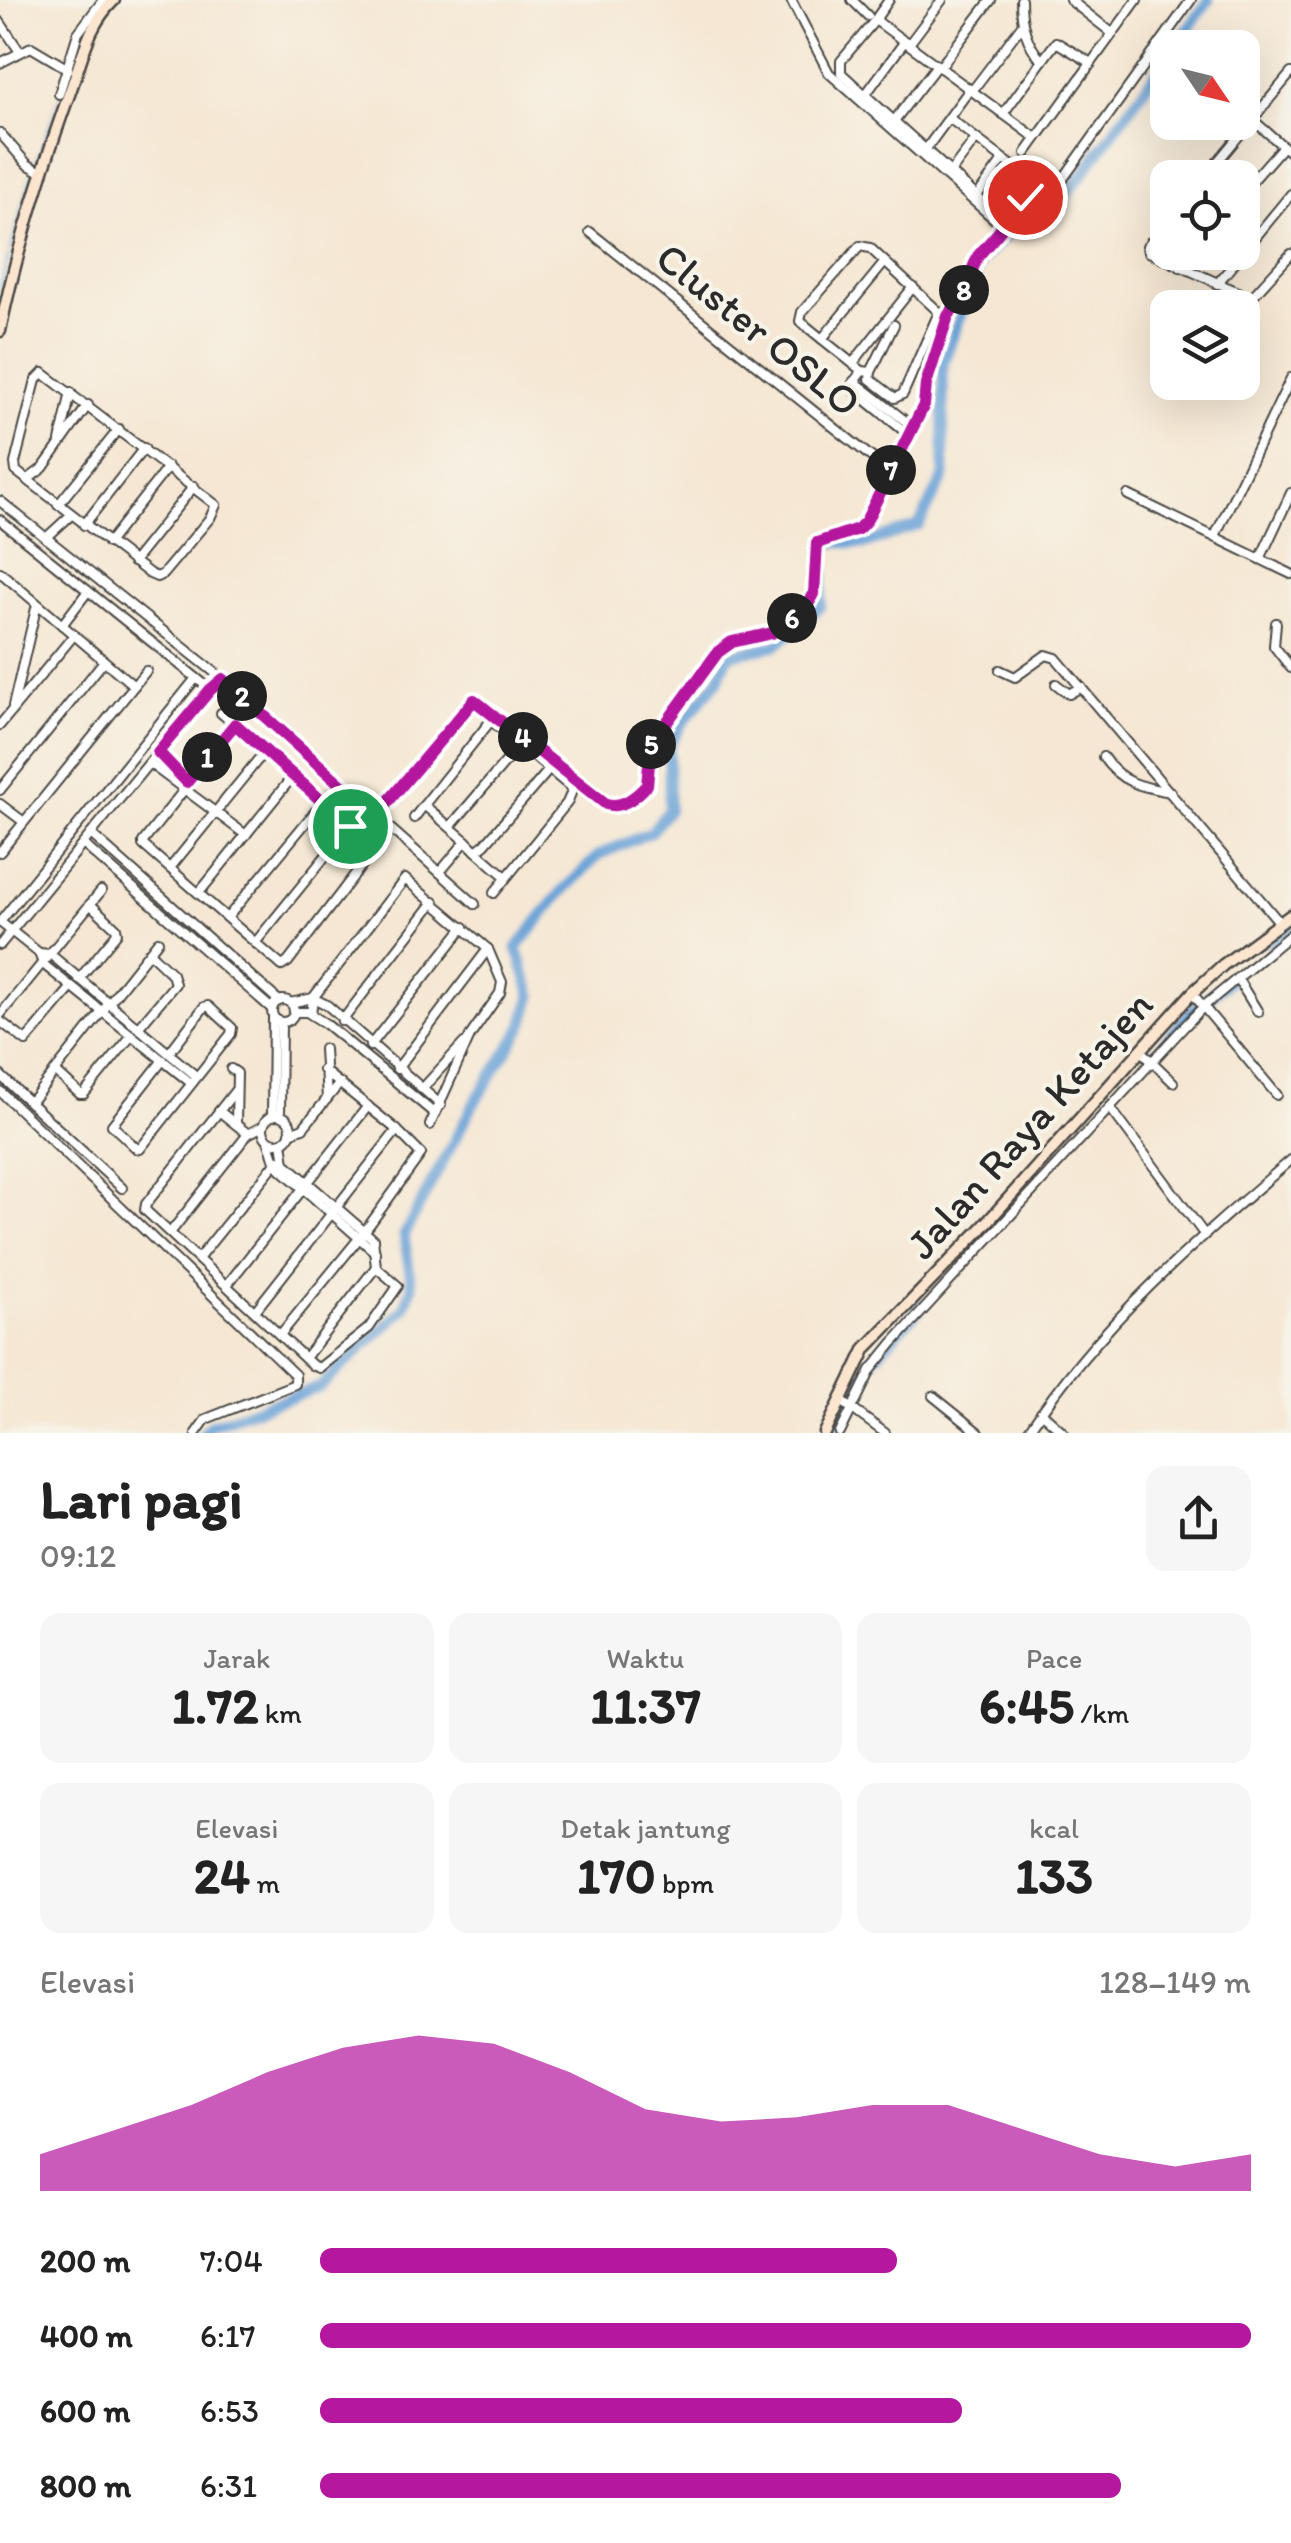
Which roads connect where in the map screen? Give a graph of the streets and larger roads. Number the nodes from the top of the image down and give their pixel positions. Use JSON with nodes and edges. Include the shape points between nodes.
{"nodes":[{"id":1,"x":102,"y":0,"type":"edge"},
{"id":2,"x":114,"y":0,"type":"edge"},
{"id":3,"x":852,"y":0,"type":"edge"},
{"id":4,"x":890,"y":0,"type":"edge"},
{"id":5,"x":942,"y":0,"type":"edge"},
{"id":6,"x":991,"y":0,"type":"edge"},
{"id":7,"x":1021,"y":0,"type":"edge"},
{"id":8,"x":1070,"y":0,"type":"edge"},
{"id":9,"x":1136,"y":0,"type":"edge"},
{"id":10,"x":1192,"y":0,"type":"edge"},
{"id":11,"x":790,"y":1,"type":"edge"},
{"id":12,"x":1083,"y":4,"type":"edge"},
{"id":13,"x":872,"y":18,"type":"junction"},
{"id":14,"x":0,"y":22,"type":"edge"},
{"id":15,"x":1022,"y":25,"type":"junction"},
{"id":16,"x":1112,"y":33,"type":"junction"},
{"id":17,"x":907,"y":42,"type":"junction"},
{"id":18,"x":20,"y":52,"type":"junction"},
{"id":19,"x":1042,"y":61,"type":"junction"},
{"id":20,"x":0,"y":63,"type":"edge"},
{"id":21,"x":1091,"y":63,"type":"junction"},
{"id":22,"x":938,"y":66,"type":"junction"},
{"id":23,"x":72,"y":68,"type":"junction"},
{"id":24,"x":1291,"y":73,"type":"edge"},
{"id":25,"x":971,"y":90,"type":"junction"},
{"id":26,"x":59,"y":94,"type":"dead end"},
{"id":27,"x":866,"y":94,"type":"junction"},
{"id":28,"x":1260,"y":111,"type":"edge"},
{"id":29,"x":1003,"y":114,"type":"junction"},
{"id":30,"x":949,"y":118,"type":"junction"},
{"id":31,"x":894,"y":121,"type":"junction"},
{"id":32,"x":1260,"y":126,"type":"edge"},
{"id":33,"x":0,"y":134,"type":"edge"},
{"id":34,"x":1036,"y":138,"type":"junction"},
{"id":35,"x":976,"y":139,"type":"junction"},
{"id":36,"x":1236,"y":140,"type":"edge"},
{"id":37,"x":1282,"y":146,"type":"junction"},
{"id":38,"x":926,"y":149,"type":"junction"},
{"id":39,"x":1026,"y":152,"type":"dead end"},
{"id":40,"x":1291,"y":153,"type":"edge"},
{"id":41,"x":1004,"y":160,"type":"junction"},
{"id":42,"x":1219,"y":160,"type":"edge"},
{"id":43,"x":37,"y":171,"type":"junction"},
{"id":44,"x":951,"y":172,"type":"junction"},
{"id":45,"x":1019,"y":172,"type":"dead end"},
{"id":46,"x":1260,"y":172,"type":"edge"},
{"id":47,"x":1291,"y":194,"type":"edge"},
{"id":48,"x":1002,"y":226,"type":"junction"},
{"id":49,"x":590,"y":232,"type":"dead end"},
{"id":50,"x":1291,"y":254,"type":"edge"},
{"id":51,"x":885,"y":262,"type":"junction"},
{"id":52,"x":1185,"y":270,"type":"edge"},
{"id":53,"x":1217,"y":284,"type":"junction"},
{"id":54,"x":912,"y":287,"type":"junction"},
{"id":55,"x":894,"y":325,"type":"dead end"},
{"id":56,"x":0,"y":332,"type":"edge"},
{"id":57,"x":822,"y":339,"type":"junction"},
{"id":58,"x":853,"y":363,"type":"junction"},
{"id":59,"x":866,"y":371,"type":"junction"},
{"id":60,"x":1291,"y":378,"type":"edge"},
{"id":61,"x":71,"y":392,"type":"junction"},
{"id":62,"x":88,"y":405,"type":"junction"},
{"id":63,"x":119,"y":429,"type":"junction"},
{"id":64,"x":911,"y":431,"type":"junction"},
{"id":65,"x":58,"y":447,"type":"junction"},
{"id":66,"x":144,"y":448,"type":"junction"},
{"id":67,"x":168,"y":466,"type":"junction"},
{"id":68,"x":890,"y":472,"type":"junction"},
{"id":69,"x":26,"y":480,"type":"junction"},
{"id":70,"x":194,"y":486,"type":"junction"},
{"id":71,"x":1291,"y":493,"type":"edge"},
{"id":72,"x":1128,"y":495,"type":"dead end"},
{"id":73,"x":0,"y":501,"type":"edge"},
{"id":74,"x":58,"y":505,"type":"junction"},
{"id":75,"x":71,"y":516,"type":"junction"},
{"id":76,"x":0,"y":520,"type":"edge"},
{"id":77,"x":84,"y":525,"type":"junction"},
{"id":78,"x":10,"y":526,"type":"junction"},
{"id":79,"x":0,"y":529,"type":"edge"},
{"id":80,"x":1215,"y":536,"type":"junction"},
{"id":81,"x":46,"y":538,"type":"junction"},
{"id":82,"x":108,"y":543,"type":"junction"},
{"id":83,"x":1261,"y":558,"type":"junction"},
{"id":84,"x":133,"y":562,"type":"junction"},
{"id":85,"x":0,"y":573,"type":"edge"},
{"id":86,"x":1291,"y":574,"type":"edge"},
{"id":87,"x":88,"y":591,"type":"junction"},
{"id":88,"x":37,"y":604,"type":"junction"},
{"id":89,"x":1276,"y":623,"type":"dead end"},
{"id":90,"x":62,"y":624,"type":"junction"},
{"id":91,"x":74,"y":635,"type":"junction"},
{"id":92,"x":104,"y":660,"type":"junction"},
{"id":93,"x":1291,"y":668,"type":"edge"},
{"id":94,"x":1000,"y":670,"type":"dead end"},
{"id":95,"x":146,"y":671,"type":"dead end"},
{"id":96,"x":196,"y":678,"type":"junction"},
{"id":97,"x":223,"y":679,"type":"junction"},
{"id":98,"x":1056,"y":684,"type":"dead end"},
{"id":99,"x":134,"y":686,"type":"junction"},
{"id":100,"x":1081,"y":687,"type":"junction"},
{"id":101,"x":210,"y":690,"type":"junction"},
{"id":102,"x":12,"y":710,"type":"junction"},
{"id":103,"x":221,"y":712,"type":"dead end"},
{"id":104,"x":235,"y":724,"type":"junction"},
{"id":105,"x":0,"y":725,"type":"edge"},
{"id":106,"x":521,"y":744,"type":"junction"},
{"id":107,"x":143,"y":746,"type":"junction"},
{"id":108,"x":265,"y":751,"type":"junction"},
{"id":109,"x":154,"y":757,"type":"junction"},
{"id":110,"x":1103,"y":757,"type":"dead end"},
{"id":111,"x":173,"y":765,"type":"junction"},
{"id":112,"x":548,"y":770,"type":"junction"},
{"id":113,"x":165,"y":775,"type":"junction"},
{"id":114,"x":293,"y":776,"type":"junction"},
{"id":115,"x":184,"y":785,"type":"junction"},
{"id":116,"x":0,"y":790,"type":"edge"},
{"id":117,"x":1171,"y":792,"type":"junction"},
{"id":118,"x":323,"y":802,"type":"junction"},
{"id":119,"x":0,"y":804,"type":"edge"},
{"id":120,"x":424,"y":805,"type":"junction"},
{"id":121,"x":215,"y":812,"type":"junction"},
{"id":122,"x":376,"y":816,"type":"junction"},
{"id":123,"x":414,"y":818,"type":"dead end"},
{"id":124,"x":24,"y":822,"type":"junction"},
{"id":125,"x":350,"y":826,"type":"junction"},
{"id":126,"x":450,"y":827,"type":"junction"},
{"id":127,"x":91,"y":834,"type":"junction"},
{"id":128,"x":246,"y":835,"type":"junction"},
{"id":129,"x":466,"y":841,"type":"junction"},
{"id":130,"x":83,"y":844,"type":"junction"},
{"id":131,"x":476,"y":850,"type":"junction"},
{"id":132,"x":0,"y":852,"type":"edge"},
{"id":133,"x":170,"y":868,"type":"junction"},
{"id":134,"x":440,"y":872,"type":"junction"},
{"id":135,"x":506,"y":876,"type":"junction"},
{"id":136,"x":101,"y":891,"type":"dead end"},
{"id":137,"x":494,"y":892,"type":"dead end"},
{"id":138,"x":198,"y":893,"type":"junction"},
{"id":139,"x":434,"y":902,"type":"junction"},
{"id":140,"x":90,"y":904,"type":"junction"},
{"id":141,"x":475,"y":904,"type":"dead end"},
{"id":142,"x":227,"y":918,"type":"junction"},
{"id":143,"x":1288,"y":921,"type":"edge"},
{"id":144,"x":0,"y":922,"type":"edge"},
{"id":145,"x":464,"y":927,"type":"junction"},
{"id":146,"x":11,"y":931,"type":"junction"},
{"id":147,"x":1291,"y":934,"type":"edge"},
{"id":148,"x":158,"y":942,"type":"dead end"},
{"id":149,"x":255,"y":943,"type":"junction"},
{"id":150,"x":0,"y":944,"type":"edge"},
{"id":151,"x":488,"y":949,"type":"junction"},
{"id":152,"x":39,"y":953,"type":"junction"},
{"id":153,"x":50,"y":954,"type":"junction"},
{"id":154,"x":150,"y":954,"type":"junction"},
{"id":155,"x":42,"y":964,"type":"junction"},
{"id":156,"x":1237,"y":978,"type":"junction"},
{"id":157,"x":79,"y":980,"type":"junction"},
{"id":158,"x":71,"y":988,"type":"junction"},
{"id":159,"x":313,"y":998,"type":"junction"},
{"id":160,"x":279,"y":1000,"type":"junction"},
{"id":161,"x":1198,"y":1000,"type":"junction"},
{"id":162,"x":292,"y":1007,"type":"junction"},
{"id":163,"x":107,"y":1008,"type":"junction"},
{"id":164,"x":1258,"y":1012,"type":"dead end"},
{"id":165,"x":310,"y":1014,"type":"junction"},
{"id":166,"x":275,"y":1016,"type":"junction"},
{"id":167,"x":0,"y":1018,"type":"edge"},
{"id":168,"x":342,"y":1020,"type":"junction"},
{"id":169,"x":1177,"y":1023,"type":"junction"},
{"id":170,"x":334,"y":1030,"type":"junction"},
{"id":171,"x":135,"y":1031,"type":"junction"},
{"id":172,"x":470,"y":1036,"type":"junction"},
{"id":173,"x":370,"y":1046,"type":"junction"},
{"id":174,"x":324,"y":1049,"type":"dead end"},
{"id":175,"x":166,"y":1056,"type":"junction"},
{"id":176,"x":1147,"y":1056,"type":"junction"},
{"id":177,"x":384,"y":1058,"type":"junction"},
{"id":178,"x":378,"y":1066,"type":"junction"},
{"id":179,"x":397,"y":1068,"type":"junction"},
{"id":180,"x":323,"y":1070,"type":"junction"},
{"id":181,"x":56,"y":1072,"type":"junction"},
{"id":182,"x":0,"y":1075,"type":"edge"},
{"id":183,"x":194,"y":1080,"type":"junction"},
{"id":184,"x":412,"y":1080,"type":"junction"},
{"id":185,"x":1174,"y":1082,"type":"dead end"},
{"id":186,"x":340,"y":1083,"type":"junction"},
{"id":187,"x":405,"y":1089,"type":"junction"},
{"id":188,"x":422,"y":1089,"type":"junction"},
{"id":189,"x":0,"y":1091,"type":"edge"},
{"id":190,"x":1276,"y":1095,"type":"dead end"},
{"id":191,"x":327,"y":1101,"type":"junction"},
{"id":192,"x":30,"y":1103,"type":"junction"},
{"id":193,"x":442,"y":1105,"type":"junction"},
{"id":194,"x":368,"y":1106,"type":"junction"},
{"id":195,"x":1110,"y":1109,"type":"junction"},
{"id":196,"x":219,"y":1112,"type":"junction"},
{"id":197,"x":435,"y":1114,"type":"junction"},
{"id":198,"x":276,"y":1115,"type":"junction"},
{"id":199,"x":236,"y":1124,"type":"junction"},
{"id":200,"x":263,"y":1126,"type":"junction"},
{"id":201,"x":430,"y":1126,"type":"dead end"},
{"id":202,"x":397,"y":1130,"type":"junction"},
{"id":203,"x":290,"y":1133,"type":"junction"},
{"id":204,"x":248,"y":1134,"type":"junction"},
{"id":205,"x":268,"y":1140,"type":"junction"},
{"id":206,"x":1070,"y":1141,"type":"junction"},
{"id":207,"x":282,"y":1142,"type":"junction"},
{"id":208,"x":278,"y":1160,"type":"junction"},
{"id":209,"x":1291,"y":1160,"type":"edge"},
{"id":210,"x":308,"y":1186,"type":"junction"},
{"id":211,"x":122,"y":1188,"type":"dead end"},
{"id":212,"x":336,"y":1210,"type":"junction"},
{"id":213,"x":170,"y":1233,"type":"junction"},
{"id":214,"x":363,"y":1234,"type":"junction"},
{"id":215,"x":1204,"y":1234,"type":"junction"},
{"id":216,"x":198,"y":1259,"type":"junction"},
{"id":217,"x":376,"y":1267,"type":"junction"},
{"id":218,"x":227,"y":1285,"type":"junction"},
{"id":219,"x":256,"y":1311,"type":"junction"},
{"id":220,"x":280,"y":1334,"type":"junction"},
{"id":221,"x":304,"y":1358,"type":"junction"},
{"id":222,"x":933,"y":1396,"type":"dead end"},
{"id":223,"x":847,"y":1404,"type":"junction"},
{"id":224,"x":1041,"y":1412,"type":"junction"},
{"id":225,"x":196,"y":1433,"type":"edge"},
{"id":226,"x":825,"y":1433,"type":"edge"},
{"id":227,"x":840,"y":1433,"type":"edge"},
{"id":228,"x":885,"y":1433,"type":"edge"},
{"id":229,"x":979,"y":1433,"type":"edge"},
{"id":230,"x":1027,"y":1433,"type":"edge"},
{"id":231,"x":1064,"y":1433,"type":"edge"}],
"edges":[{"from":1,"to":23,"type":"street","via":[[84,22]]},
{"from":2,"to":23,"type":"street"},
{"from":3,"to":13,"type":"street"},
{"from":4,"to":13,"type":"street"},
{"from":5,"to":17,"type":"street"},
{"from":6,"to":22,"type":"street"},
{"from":7,"to":15,"type":"street"},
{"from":8,"to":12,"type":"street"},
{"from":9,"to":16,"type":"street"},
{"from":10,"to":48,"type":"street","via":[[1062,179],[1018,202]]},
{"from":11,"to":48,"type":"street","via":[[829,73]]},
{"from":12,"to":16,"type":"street"},
{"from":13,"to":17,"type":"street"},
{"from":13,"to":27,"type":"street","via":[[839,67]]},
{"from":14,"to":18,"type":"street"},
{"from":15,"to":19,"type":"street"},
{"from":15,"to":25,"type":"street"},
{"from":16,"to":21,"type":"street"},
{"from":17,"to":22,"type":"street"},
{"from":17,"to":27,"type":"street"},
{"from":18,"to":20,"type":"street"},
{"from":18,"to":23,"type":"street","via":[[32,47]]},
{"from":19,"to":21,"type":"street","via":[[1058,42]]},
{"from":19,"to":29,"type":"street"},
{"from":21,"to":34,"type":"street"},
{"from":22,"to":25,"type":"street"},
{"from":22,"to":31,"type":"street"},
{"from":23,"to":26,"type":"street"},
{"from":23,"to":43,"type":"street"},
{"from":24,"to":28,"type":"street"},
{"from":25,"to":29,"type":"street"},
{"from":25,"to":30,"type":"street"},
{"from":27,"to":31,"type":"street"},
{"from":29,"to":34,"type":"street"},
{"from":30,"to":35,"type":"street"},
{"from":30,"to":38,"type":"street"},
{"from":31,"to":38,"type":"street"},
{"from":32,"to":37,"type":"street"},
{"from":33,"to":43,"type":"street"},
{"from":34,"to":39,"type":"street"},
{"from":35,"to":41,"type":"street"},
{"from":35,"to":44,"type":"street"},
{"from":36,"to":42,"type":"street"},
{"from":37,"to":40,"type":"street"},
{"from":37,"to":46,"type":"street"},
{"from":38,"to":44,"type":"street"},
{"from":41,"to":44,"type":"street","via":[[980,199]]},
{"from":41,"to":45,"type":"street"},
{"from":43,"to":56,"type":"street"},
{"from":47,"to":53,"type":"street"},
{"from":48,"to":64,"type":"street","via":[[978,256],[948,316]]},
{"from":49,"to":68,"type":"street","name":"Cluster OSLO"},
{"from":50,"to":53,"type":"street","via":[[1253,298]]},
{"from":51,"to":54,"type":"street"},
{"from":51,"to":57,"type":"street"},
{"from":51,"to":57,"type":"street","via":[[860,246],[802,312],[800,321]]},
{"from":52,"to":53,"type":"street"},
{"from":54,"to":58,"type":"street"},
{"from":54,"to":59,"type":"street","via":[[939,312],[903,394],[895,398]]},
{"from":55,"to":59,"type":"street"},
{"from":57,"to":58,"type":"street"},
{"from":58,"to":59,"type":"street"},
{"from":59,"to":64,"type":"street","via":[[852,384]]},
{"from":60,"to":80,"type":"street"},
{"from":61,"to":62,"type":"street"},
{"from":61,"to":65,"type":"street"},
{"from":61,"to":69,"type":"street","via":[[44,374],[36,380],[15,463]]},
{"from":62,"to":63,"type":"street"},
{"from":62,"to":65,"type":"street"},
{"from":63,"to":66,"type":"street"},
{"from":63,"to":74,"type":"street"},
{"from":64,"to":68,"type":"street"},
{"from":65,"to":69,"type":"street"},
{"from":66,"to":67,"type":"street"},
{"from":66,"to":77,"type":"street"},
{"from":67,"to":70,"type":"street"},
{"from":67,"to":82,"type":"street"},
{"from":68,"to":122,"type":"street","via":[[863,526],[817,543],[814,594],[807,606],[772,633],[718,652],[651,744],[647,785],[625,803],[606,804],[474,700]]},
{"from":69,"to":74,"type":"street"},
{"from":70,"to":84,"type":"street"},
{"from":70,"to":84,"type":"street","via":[[216,504],[210,518],[162,574],[156,577]]},
{"from":71,"to":83,"type":"street"},
{"from":72,"to":80,"type":"street"},
{"from":73,"to":81,"type":"street"},
{"from":74,"to":75,"type":"street"},
{"from":75,"to":77,"type":"street"},
{"from":75,"to":81,"type":"street"},
{"from":76,"to":78,"type":"street"},
{"from":77,"to":82,"type":"street"},
{"from":78,"to":79,"type":"street"},
{"from":78,"to":87,"type":"street"},
{"from":80,"to":83,"type":"street"},
{"from":81,"to":97,"type":"street"},
{"from":82,"to":84,"type":"street"},
{"from":83,"to":86,"type":"street"},
{"from":85,"to":88,"type":"street"},
{"from":87,"to":90,"type":"street"},
{"from":87,"to":96,"type":"street"},
{"from":88,"to":90,"type":"street"},
{"from":88,"to":102,"type":"street"},
{"from":89,"to":93,"type":"street","via":[[1274,646]]},
{"from":90,"to":91,"type":"street"},
{"from":91,"to":92,"type":"street"},
{"from":91,"to":102,"type":"street"},
{"from":92,"to":99,"type":"street"},
{"from":92,"to":116,"type":"street"},
{"from":94,"to":100,"type":"street","via":[[1014,677],[1050,654]]},
{"from":95,"to":99,"type":"street"},
{"from":96,"to":101,"type":"street"},
{"from":96,"to":107,"type":"street"},
{"from":97,"to":101,"type":"street"},
{"from":97,"to":122,"type":"street"},
{"from":98,"to":100,"type":"street","via":[[1069,694]]},
{"from":99,"to":124,"type":"street"},
{"from":100,"to":117,"type":"street"},
{"from":101,"to":109,"type":"street"},
{"from":102,"to":105,"type":"street"},
{"from":103,"to":104,"type":"street"},
{"from":104,"to":108,"type":"street"},
{"from":104,"to":115,"type":"street"},
{"from":106,"to":112,"type":"street"},
{"from":106,"to":120,"type":"street","via":[[489,724]]},
{"from":106,"to":126,"type":"street"},
{"from":107,"to":109,"type":"street"},
{"from":107,"to":144,"type":"street"},
{"from":108,"to":114,"type":"street"},
{"from":108,"to":121,"type":"street"},
{"from":109,"to":111,"type":"street"},
{"from":109,"to":113,"type":"street"},
{"from":109,"to":127,"type":"street"},
{"from":110,"to":117,"type":"street","via":[[1125,780]]},
{"from":111,"to":113,"type":"street"},
{"from":111,"to":115,"type":"street"},
{"from":112,"to":131,"type":"street"},
{"from":112,"to":135,"type":"street","via":[[572,795]]},
{"from":113,"to":115,"type":"street"},
{"from":114,"to":118,"type":"street"},
{"from":114,"to":128,"type":"street"},
{"from":115,"to":121,"type":"street"},
{"from":115,"to":133,"type":"street","via":[[143,842]]},
{"from":117,"to":143,"type":"street"},
{"from":118,"to":125,"type":"street"},
{"from":118,"to":142,"type":"street"},
{"from":119,"to":124,"type":"street"},
{"from":120,"to":123,"type":"street"},
{"from":120,"to":126,"type":"street"},
{"from":121,"to":128,"type":"street"},
{"from":121,"to":133,"type":"street"},
{"from":122,"to":134,"type":"street"},
{"from":124,"to":132,"type":"street"},
{"from":125,"to":149,"type":"street"},
{"from":125,"to":149,"type":"street","via":[[374,852],[288,962],[278,964]]},
{"from":126,"to":129,"type":"street"},
{"from":127,"to":130,"type":"street"},
{"from":127,"to":160,"type":"street"},
{"from":128,"to":138,"type":"street"},
{"from":129,"to":131,"type":"street"},
{"from":129,"to":134,"type":"street"},
{"from":130,"to":146,"type":"street"},
{"from":130,"to":166,"type":"street"},
{"from":131,"to":135,"type":"street"},
{"from":133,"to":138,"type":"street"},
{"from":134,"to":141,"type":"street"},
{"from":135,"to":137,"type":"street"},
{"from":136,"to":140,"type":"street"},
{"from":138,"to":142,"type":"street"},
{"from":139,"to":145,"type":"street"},
{"from":139,"to":159,"type":"street","via":[[403,880]]},
{"from":139,"to":168,"type":"street"},
{"from":140,"to":153,"type":"street"},
{"from":140,"to":157,"type":"street","via":[[118,932]]},
{"from":142,"to":149,"type":"street"},
{"from":143,"to":161,"type":"street","name":"Jalan Raya Ketajen"},
{"from":144,"to":146,"type":"street"},
{"from":145,"to":151,"type":"street"},
{"from":145,"to":173,"type":"street"},
{"from":146,"to":150,"type":"street"},
{"from":146,"to":152,"type":"street"},
{"from":147,"to":156,"type":"street"},
{"from":148,"to":154,"type":"street"},
{"from":151,"to":172,"type":"street","via":[[502,988]]},
{"from":151,"to":179,"type":"street"},
{"from":152,"to":153,"type":"street"},
{"from":152,"to":155,"type":"street"},
{"from":153,"to":155,"type":"street"},
{"from":153,"to":157,"type":"street"},
{"from":154,"to":163,"type":"street"},
{"from":154,"to":171,"type":"street","via":[[175,984]]},
{"from":155,"to":158,"type":"street"},
{"from":155,"to":167,"type":"street"},
{"from":156,"to":161,"type":"street"},
{"from":156,"to":164,"type":"street"},
{"from":157,"to":163,"type":"street"},
{"from":158,"to":163,"type":"street"},
{"from":158,"to":167,"type":"street","via":[[26,1041]]},
{"from":159,"to":162,"type":"street"},
{"from":159,"to":165,"type":"street"},
{"from":159,"to":168,"type":"street"},
{"from":160,"to":162,"type":"street"},
{"from":160,"to":166,"type":"street"},
{"from":161,"to":169,"type":"street","name":"Jalan Raya Ketajen"},
{"from":161,"to":169,"type":"street"},
{"from":161,"to":190,"type":"street"},
{"from":162,"to":165,"type":"street"},
{"from":162,"to":166,"type":"street","via":[[290,1020]]},
{"from":163,"to":171,"type":"street"},
{"from":163,"to":181,"type":"street"},
{"from":165,"to":170,"type":"street"},
{"from":166,"to":198,"type":"street"},
{"from":168,"to":170,"type":"street"},
{"from":168,"to":173,"type":"street"},
{"from":169,"to":176,"type":"street","name":"Jalan Raya Ketajen"},
{"from":169,"to":176,"type":"street"},
{"from":170,"to":178,"type":"street"},
{"from":171,"to":175,"type":"street"},
{"from":171,"to":181,"type":"street","via":[[84,1094]]},
{"from":172,"to":188,"type":"street"},
{"from":172,"to":193,"type":"street"},
{"from":173,"to":177,"type":"street"},
{"from":174,"to":180,"type":"street"},
{"from":175,"to":183,"type":"street"},
{"from":175,"to":183,"type":"street","via":[[208,1006],[232,1032]]},
{"from":175,"to":183,"type":"street","via":[[112,1125],[136,1148]]},
{"from":176,"to":185,"type":"street"},
{"from":176,"to":195,"type":"street"},
{"from":176,"to":206,"type":"street","name":"Jalan Raya Ketajen"},
{"from":177,"to":178,"type":"street"},
{"from":177,"to":179,"type":"street"},
{"from":178,"to":187,"type":"street"},
{"from":179,"to":184,"type":"street"},
{"from":180,"to":186,"type":"street"},
{"from":180,"to":191,"type":"street"},
{"from":181,"to":192,"type":"street"},
{"from":182,"to":192,"type":"street"},
{"from":184,"to":187,"type":"street"},
{"from":184,"to":188,"type":"street"},
{"from":186,"to":191,"type":"street"},
{"from":186,"to":194,"type":"street"},
{"from":187,"to":197,"type":"street"},
{"from":188,"to":193,"type":"street"},
{"from":189,"to":225,"type":"street","via":[[295,1375],[295,1384],[206,1419]]},
{"from":191,"to":203,"type":"street"},
{"from":192,"to":211,"type":"street"},
{"from":193,"to":197,"type":"street"},
{"from":194,"to":202,"type":"street"},
{"from":194,"to":210,"type":"street"},
{"from":195,"to":206,"type":"street"},
{"from":195,"to":215,"type":"street"},
{"from":196,"to":199,"type":"street"},
{"from":196,"to":199,"type":"street","via":[[230,1084]]},
{"from":196,"to":213,"type":"street","via":[[144,1208]]},
{"from":197,"to":201,"type":"street"},
{"from":198,"to":200,"type":"street"},
{"from":198,"to":203,"type":"street","via":[[287,1119]]},
{"from":199,"to":204,"type":"street"},
{"from":200,"to":204,"type":"street"},
{"from":200,"to":205,"type":"street"},
{"from":202,"to":212,"type":"street"},
{"from":202,"to":214,"type":"street","via":[[421,1154]]},
{"from":203,"to":207,"type":"street"},
{"from":204,"to":213,"type":"street"},
{"from":205,"to":207,"type":"street"},
{"from":205,"to":208,"type":"street"},
{"from":206,"to":223,"type":"street"},
{"from":206,"to":223,"type":"street","name":"Jalan Raya Ketajen","via":[[866,1348]]},
{"from":207,"to":208,"type":"street"},
{"from":208,"to":210,"type":"street"},
{"from":208,"to":216,"type":"street"},
{"from":209,"to":215,"type":"street"},
{"from":210,"to":212,"type":"street"},
{"from":210,"to":218,"type":"street"},
{"from":212,"to":214,"type":"street"},
{"from":212,"to":219,"type":"street"},
{"from":213,"to":216,"type":"street"},
{"from":214,"to":217,"type":"street","via":[[373,1239]]},
{"from":214,"to":220,"type":"street"},
{"from":215,"to":224,"type":"street","via":[[1133,1300]]},
{"from":216,"to":218,"type":"street"},
{"from":217,"to":221,"type":"street"},
{"from":217,"to":221,"type":"street","via":[[399,1288],[372,1324],[322,1366]]},
{"from":218,"to":219,"type":"street"},
{"from":219,"to":220,"type":"street"},
{"from":220,"to":221,"type":"street"},
{"from":222,"to":229,"type":"street"},
{"from":223,"to":226,"type":"street","name":"Jalan Raya Ketajen"},
{"from":223,"to":227,"type":"street"},
{"from":223,"to":228,"type":"street"},
{"from":224,"to":230,"type":"street"},
{"from":224,"to":231,"type":"street"}]}
